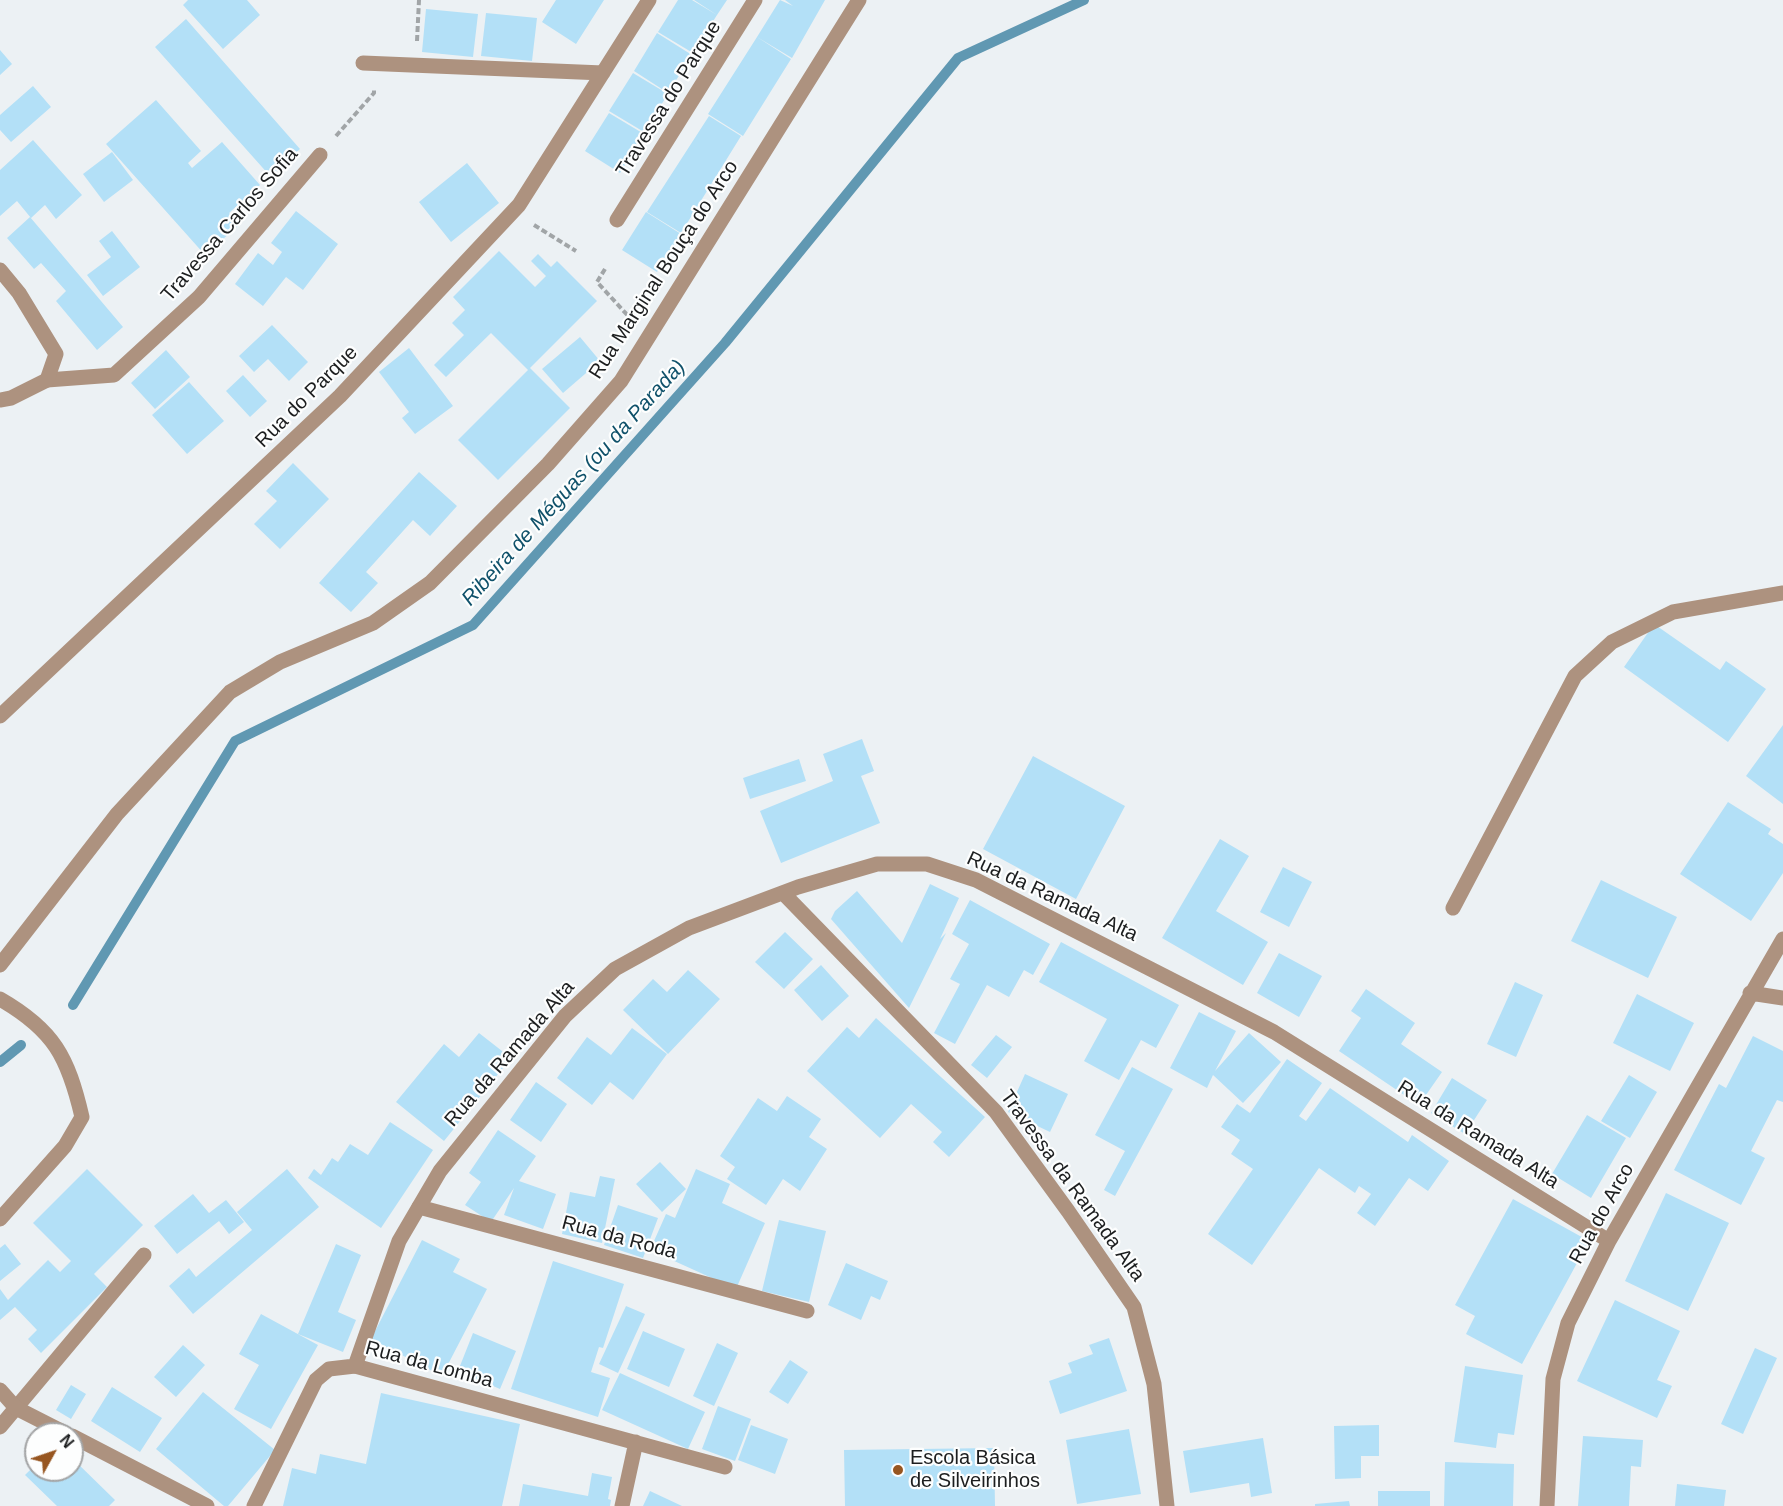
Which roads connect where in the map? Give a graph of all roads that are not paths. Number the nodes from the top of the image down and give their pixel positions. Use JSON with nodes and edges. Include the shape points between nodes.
{"nodes":[{"id":1,"x":649,"y":0,"type":"edge"},
{"id":2,"x":755,"y":0,"type":"edge"},
{"id":3,"x":859,"y":0,"type":"edge"},
{"id":4,"x":369,"y":63,"type":"road end"},
{"id":5,"x":603,"y":73,"type":"junction"},
{"id":6,"x":320,"y":154,"type":"road end"},
{"id":7,"x":618,"y":220,"type":"dead end"},
{"id":8,"x":0,"y":270,"type":"edge"},
{"id":9,"x":47,"y":380,"type":"junction"},
{"id":10,"x":0,"y":400,"type":"edge"},
{"id":11,"x":1783,"y":592,"type":"edge"},
{"id":12,"x":0,"y":716,"type":"edge"},
{"id":13,"x":783,"y":892,"type":"junction"},
{"id":14,"x":1453,"y":908,"type":"dead end"},
{"id":15,"x":1783,"y":939,"type":"edge"},
{"id":16,"x":0,"y":965,"type":"edge"},
{"id":17,"x":1750,"y":993,"type":"junction"},
{"id":18,"x":1783,"y":998,"type":"edge"},
{"id":19,"x":0,"y":999,"type":"edge"},
{"id":20,"x":419,"y":1206,"type":"junction"},
{"id":21,"x":0,"y":1219,"type":"edge"},
{"id":22,"x":1609,"y":1241,"type":"junction"},
{"id":23,"x":144,"y":1255,"type":"dead end"},
{"id":24,"x":807,"y":1311,"type":"dead end"},
{"id":25,"x":356,"y":1366,"type":"junction"},
{"id":26,"x":0,"y":1390,"type":"edge"},
{"id":27,"x":16,"y":1408,"type":"junction"},
{"id":28,"x":43,"y":1422,"type":"edge"},
{"id":29,"x":0,"y":1427,"type":"edge"},
{"id":30,"x":84,"y":1442,"type":"edge"},
{"id":31,"x":636,"y":1442,"type":"junction"},
{"id":32,"x":725,"y":1467,"type":"dead end"},
{"id":33,"x":207,"y":1506,"type":"edge"},
{"id":34,"x":254,"y":1506,"type":"edge"},
{"id":35,"x":622,"y":1506,"type":"edge"},
{"id":36,"x":1167,"y":1506,"type":"edge"},
{"id":37,"x":1547,"y":1506,"type":"edge"}],
"edges":[{"from":1,"to":5,"type":"street","name":"Rua do Parque"},
{"from":2,"to":7,"type":"street","name":"Travessa do Parque"},
{"from":3,"to":16,"type":"street","name":"Rua Marginal Bouça do Arco","via":[[621,381],[548,464],[430,583],[372,623],[280,662],[230,692],[117,814]]},
{"from":4,"to":5,"type":"street"},
{"from":5,"to":12,"type":"street","name":"Rua do Parque","via":[[513,211],[340,396]]},
{"from":6,"to":9,"type":"street","name":"Travessa Carlos Sofia","via":[[199,297],[114,375]]},
{"from":8,"to":9,"type":"street","via":[[19,293],[56,354]]},
{"from":9,"to":10,"type":"street"},
{"from":11,"to":14,"type":"street","via":[[1673,612],[1612,642],[1575,676]]},
{"from":13,"to":20,"type":"street","name":"Rua da Ramada Alta","via":[[688,928],[615,969],[565,1017],[523,1066],[440,1171]]},
{"from":13,"to":22,"type":"street","name":"Rua da Ramada Alta","via":[[877,864],[927,864],[976,880],[1274,1032]]},
{"from":13,"to":36,"type":"street","name":"Travessa da Ramada Alta","via":[[996,1112],[1134,1307],[1154,1384]]},
{"from":15,"to":17,"type":"street","name":"Rua do Arco"},
{"from":17,"to":18,"type":"street"},
{"from":17,"to":22,"type":"street","name":"Rua do Arco"},
{"from":19,"to":21,"type":"street","via":[[43,1029],[72,1074],[81,1117],[65,1146]]},
{"from":20,"to":24,"type":"street","name":"Rua da Roda"},
{"from":20,"to":25,"type":"street","name":"Rua da Ramada Alta","via":[[399,1241]]},
{"from":22,"to":37,"type":"street","name":"Rua do Arco","via":[[1568,1323],[1554,1379]]},
{"from":23,"to":27,"type":"street"},
{"from":25,"to":31,"type":"street","name":"Rua da Lomba"},
{"from":25,"to":34,"type":"street","name":"Rua da Lomba","via":[[329,1369],[316,1380]]},
{"from":26,"to":27,"type":"street"},
{"from":27,"to":28,"type":"street"},
{"from":27,"to":29,"type":"street"},
{"from":30,"to":33,"type":"street"},
{"from":31,"to":32,"type":"street","name":"Rua da Lomba"},
{"from":31,"to":35,"type":"street"}]}
